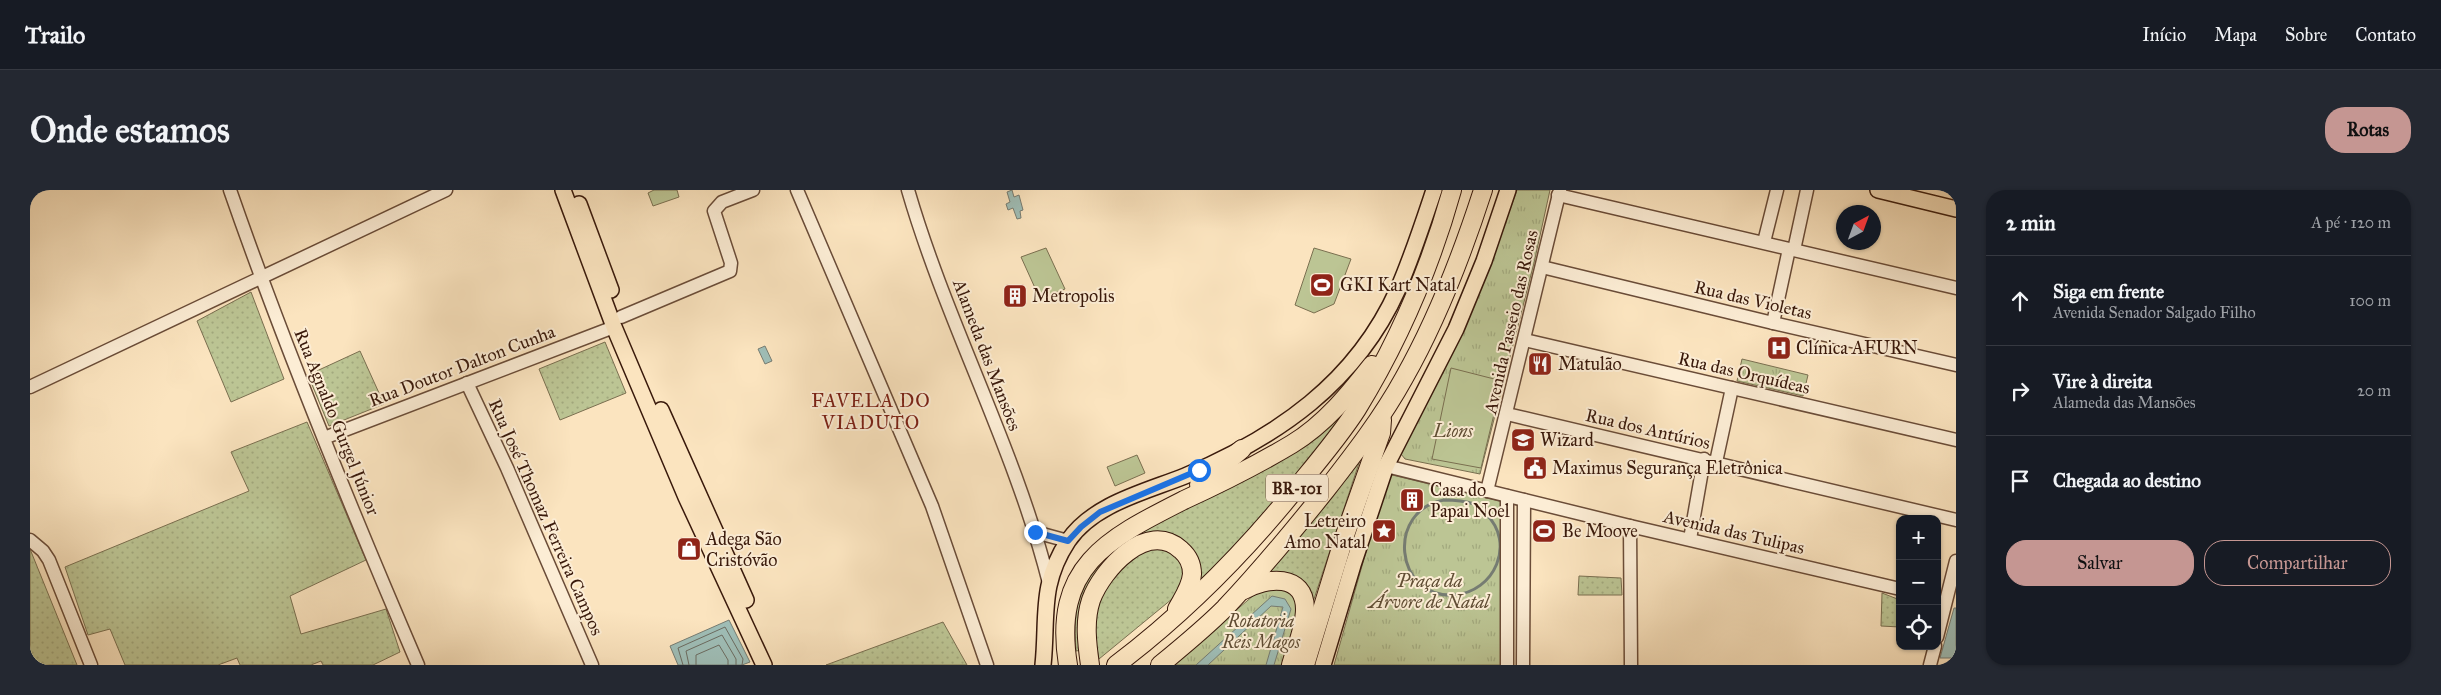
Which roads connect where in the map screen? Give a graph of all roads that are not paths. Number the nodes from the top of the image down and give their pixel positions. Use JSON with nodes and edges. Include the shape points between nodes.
{"nodes":[{"id":1,"x":230,"y":190,"type":"edge"},
{"id":2,"x":446,"y":190,"type":"edge"},
{"id":3,"x":563,"y":190,"type":"edge"},
{"id":4,"x":574,"y":190,"type":"edge"},
{"id":5,"x":753,"y":190,"type":"edge"},
{"id":6,"x":798,"y":190,"type":"edge"},
{"id":7,"x":908,"y":190,"type":"edge"},
{"id":8,"x":1434,"y":190,"type":"edge"},
{"id":9,"x":1452,"y":190,"type":"edge"},
{"id":10,"x":1483,"y":190,"type":"edge"},
{"id":11,"x":1508,"y":190,"type":"edge"},
{"id":12,"x":1777,"y":190,"type":"edge"},
{"id":13,"x":1807,"y":190,"type":"edge"},
{"id":14,"x":1878,"y":190,"type":"edge"},
{"id":15,"x":1559,"y":192,"type":"edge"},
{"id":16,"x":1956,"y":209,"type":"edge"},
{"id":17,"x":1764,"y":242,"type":"junction"},
{"id":18,"x":1791,"y":249,"type":"junction"},
{"id":19,"x":1542,"y":267,"type":"junction"},
{"id":20,"x":260,"y":278,"type":"junction"},
{"id":21,"x":1956,"y":288,"type":"edge"},
{"id":22,"x":617,"y":322,"type":"junction"},
{"id":23,"x":1773,"y":323,"type":"junction"},
{"id":24,"x":1396,"y":334,"type":"junction"},
{"id":25,"x":1525,"y":340,"type":"junction"},
{"id":26,"x":1956,"y":365,"type":"edge"},
{"id":27,"x":468,"y":383,"type":"junction"},
{"id":28,"x":30,"y":387,"type":"edge"},
{"id":29,"x":1732,"y":388,"type":"junction"},
{"id":30,"x":1382,"y":414,"type":"junction"},
{"id":31,"x":1507,"y":414,"type":"junction"},
{"id":32,"x":324,"y":438,"type":"junction"},
{"id":33,"x":1956,"y":440,"type":"edge"},
{"id":34,"x":1242,"y":449,"type":"junction"},
{"id":35,"x":1710,"y":461,"type":"junction"},
{"id":36,"x":1386,"y":466,"type":"junction"},
{"id":37,"x":1487,"y":491,"type":"junction"},
{"id":38,"x":1507,"y":496,"type":"junction"},
{"id":39,"x":1524,"y":500,"type":"junction"},
{"id":40,"x":1175,"y":505,"type":"junction"},
{"id":41,"x":1956,"y":520,"type":"edge"},
{"id":42,"x":1630,"y":526,"type":"junction"},
{"id":43,"x":1035,"y":532,"type":"junction"},
{"id":44,"x":1690,"y":539,"type":"junction"},
{"id":45,"x":30,"y":540,"type":"edge"},
{"id":46,"x":1068,"y":541,"type":"junction"},
{"id":47,"x":1956,"y":561,"type":"edge"},
{"id":48,"x":1049,"y":583,"type":"junction"},
{"id":49,"x":1896,"y":587,"type":"edge"},
{"id":50,"x":1237,"y":595,"type":"junction"},
{"id":51,"x":1947,"y":599,"type":"edge"},
{"id":52,"x":1171,"y":620,"type":"junction"},
{"id":53,"x":1941,"y":622,"type":"edge"},
{"id":54,"x":1934,"y":650,"type":"edge"},
{"id":55,"x":91,"y":665,"type":"edge"},
{"id":56,"x":418,"y":665,"type":"edge"},
{"id":57,"x":592,"y":665,"type":"edge"},
{"id":58,"x":764,"y":665,"type":"edge"},
{"id":59,"x":774,"y":665,"type":"edge"},
{"id":60,"x":988,"y":665,"type":"edge"},
{"id":61,"x":1043,"y":665,"type":"edge"},
{"id":62,"x":1068,"y":665,"type":"edge"},
{"id":63,"x":1090,"y":665,"type":"edge"},
{"id":64,"x":1116,"y":665,"type":"edge"},
{"id":65,"x":1160,"y":665,"type":"edge"},
{"id":66,"x":1291,"y":665,"type":"edge"},
{"id":67,"x":1305,"y":665,"type":"edge"},
{"id":68,"x":1324,"y":665,"type":"edge"},
{"id":69,"x":1507,"y":665,"type":"edge"},
{"id":70,"x":1523,"y":665,"type":"edge"},
{"id":71,"x":1632,"y":665,"type":"edge"},
{"id":72,"x":1930,"y":665,"type":"edge"}],
"edges":[{"from":1,"to":20,"type":"street","name":"Rua Agnaldo Gurgel Júnior"},
{"from":2,"to":20,"type":"street"},
{"from":3,"to":22,"type":"main road"},
{"from":4,"to":22,"type":"main road"},
{"from":5,"to":22,"type":"street","name":"Rua Doutor Dalton Cunha","via":[[722,202],[714,211],[730,271]]},
{"from":6,"to":60,"type":"street","via":[[932,506]]},
{"from":7,"to":43,"type":"street","name":"Alameda das Mansões"},
{"from":8,"to":34,"type":"main road","via":[[1398,290],[1365,343],[1320,397],[1288,422]]},
{"from":9,"to":24,"type":"highway","number":"BR-101","via":[[1439,235]]},
{"from":10,"to":30,"type":"highway","number":"BR-101","via":[[1442,304],[1404,380]]},
{"from":11,"to":36,"type":"main road","via":[[1456,329]]},
{"from":12,"to":17,"type":"street"},
{"from":13,"to":18,"type":"street"},
{"from":14,"to":16,"type":"main road"},
{"from":15,"to":17,"type":"street"},
{"from":15,"to":19,"type":"street","name":"Avenida Passeio das Rosas"},
{"from":17,"to":18,"type":"street"},
{"from":18,"to":21,"type":"street"},
{"from":18,"to":23,"type":"street"},
{"from":19,"to":23,"type":"street","name":"Rua das Violetas"},
{"from":19,"to":25,"type":"street","name":"Avenida Passeio das Rosas"},
{"from":20,"to":28,"type":"street"},
{"from":20,"to":32,"type":"street","name":"Rua Agnaldo Gurgel Júnior"},
{"from":22,"to":27,"type":"street","name":"Rua Doutor Dalton Cunha"},
{"from":22,"to":58,"type":"main road","via":[[686,497]]},
{"from":22,"to":59,"type":"main road"},
{"from":23,"to":26,"type":"street","name":"Rua das Violetas"},
{"from":24,"to":40,"type":"highway","via":[[1339,405],[1311,430],[1293,443]]},
{"from":24,"to":52,"type":"highway","number":"BR-101","via":[[1356,410],[1312,469],[1215,581]]},
{"from":25,"to":29,"type":"street","name":"Rua das Orquídeas"},
{"from":25,"to":31,"type":"street","name":"Avenida Passeio das Rosas"},
{"from":27,"to":32,"type":"street","name":"Rua Doutor Dalton Cunha"},
{"from":27,"to":57,"type":"street","name":"Rua José Thomaz Ferreira Campos"},
{"from":29,"to":33,"type":"street","name":"Rua das Orquídeas"},
{"from":29,"to":35,"type":"street"},
{"from":30,"to":50,"type":"highway","number":"BR-101","via":[[1305,517]]},
{"from":30,"to":67,"type":"highway","via":[[1380,433]]},
{"from":31,"to":35,"type":"street","name":"Rua dos Antúrios"},
{"from":31,"to":37,"type":"street","name":"Avenida Passeio das Rosas"},
{"from":32,"to":56,"type":"street","name":"Rua Agnaldo Gurgel Júnior"},
{"from":34,"to":40,"type":"highway"},
{"from":34,"to":46,"type":"main road","via":[[1100,512]]},
{"from":35,"to":41,"type":"street","name":"Rua dos Antúrios"},
{"from":35,"to":44,"type":"street"},
{"from":36,"to":37,"type":"street","name":"Avenida das Tulipas"},
{"from":36,"to":68,"type":"main road"},
{"from":37,"to":38,"type":"street","name":"Avenida das Tulipas"},
{"from":38,"to":39,"type":"street","name":"Avenida das Tulipas"},
{"from":38,"to":69,"type":"street"},
{"from":39,"to":42,"type":"street","name":"Avenida das Tulipas"},
{"from":39,"to":70,"type":"street"},
{"from":40,"to":62,"type":"highway","via":[[1118,535],[1091,559],[1070,595],[1064,626]]},
{"from":42,"to":44,"type":"street","name":"Avenida das Tulipas"},
{"from":42,"to":71,"type":"street"},
{"from":43,"to":46,"type":"street"},
{"from":43,"to":48,"type":"street","name":"Alameda das Mansões"},
{"from":44,"to":49,"type":"street","name":"Avenida das Tulipas"},
{"from":45,"to":55,"type":"street","via":[[49,560]]},
{"from":46,"to":48,"type":"main road"},
{"from":47,"to":51,"type":"street"},
{"from":48,"to":61,"type":"main road","via":[[1044,611]]},
{"from":50,"to":65,"type":"highway","number":"BR-101"},
{"from":50,"to":66,"type":"highway","via":[[1271,579],[1288,582],[1298,589],[1304,599],[1305,613]]},
{"from":51,"to":53,"type":"street"},
{"from":52,"to":63,"type":"highway","via":[[1188,589],[1192,572],[1185,554],[1170,543],[1152,542],[1131,549],[1110,568],[1090,601],[1086,626]]},
{"from":52,"to":64,"type":"highway","number":"BR-101"},
{"from":54,"to":72,"type":"street"}]}
